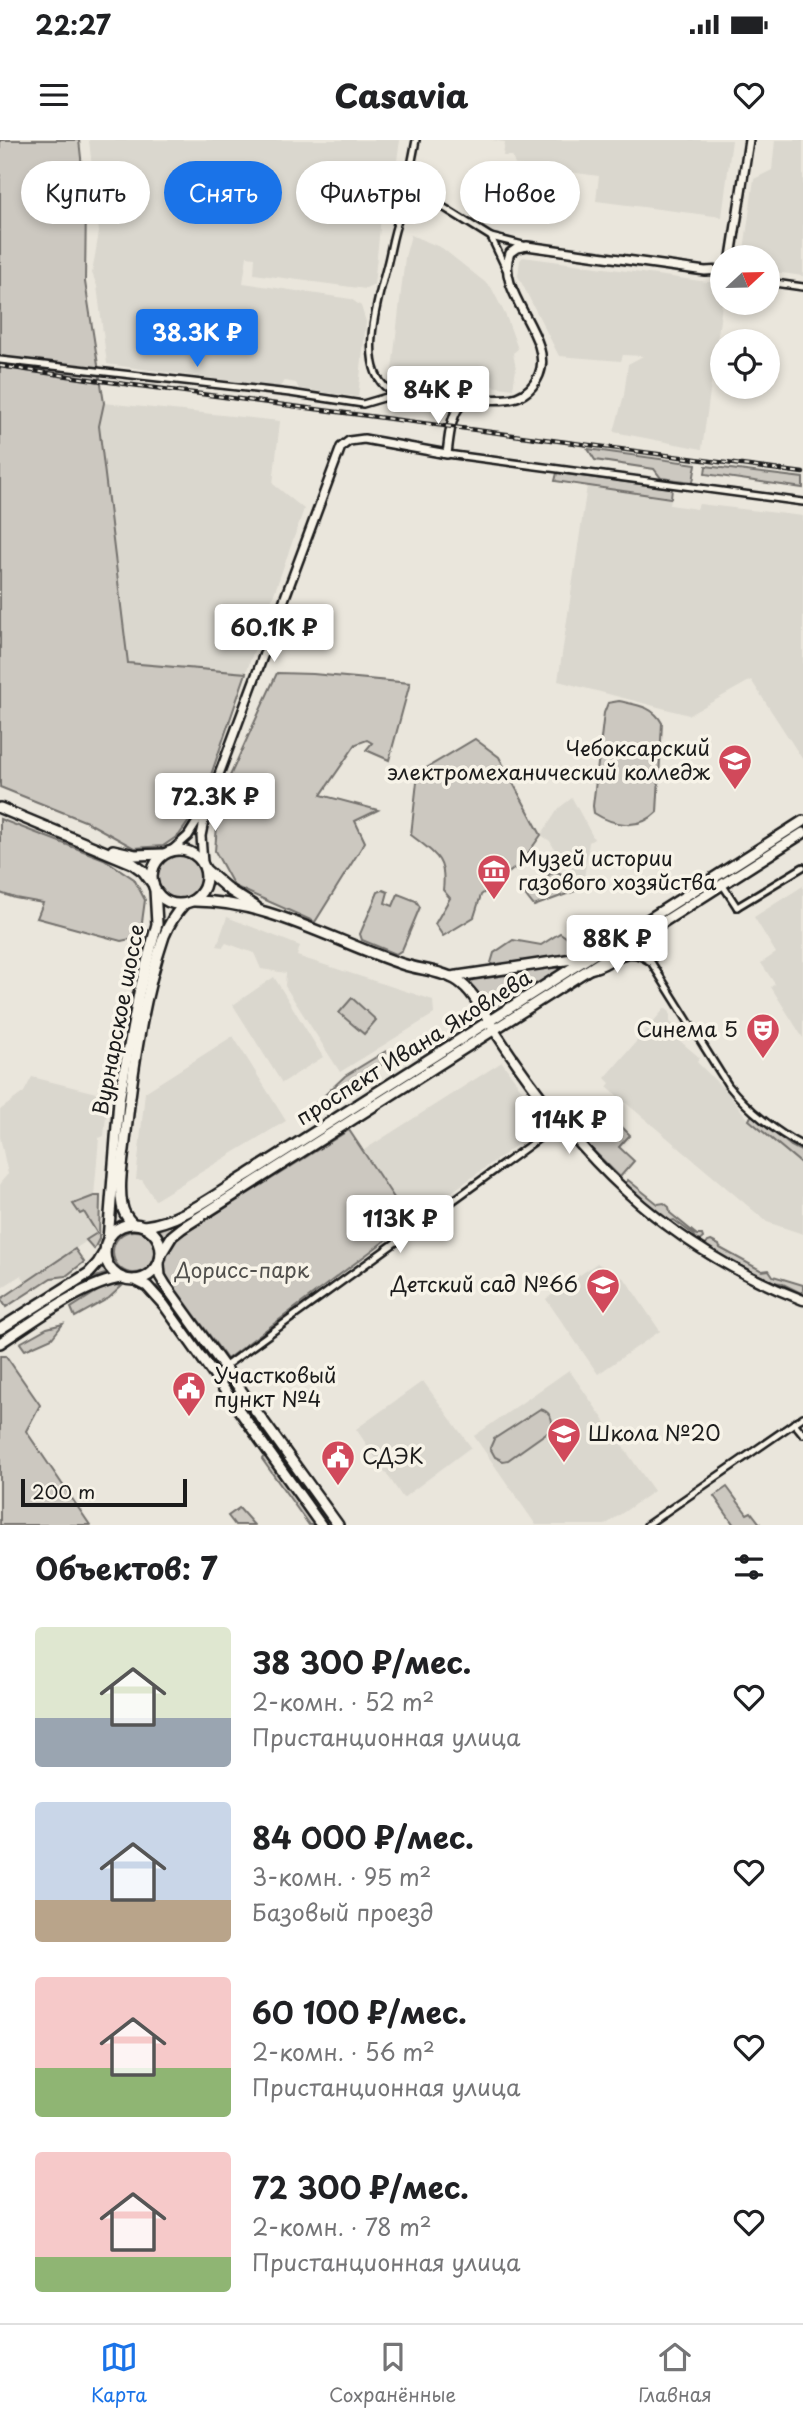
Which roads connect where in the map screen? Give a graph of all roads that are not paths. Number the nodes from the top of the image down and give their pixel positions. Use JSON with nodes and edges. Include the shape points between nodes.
{"nodes":[{"id":1,"x":416,"y":140,"type":"edge"},
{"id":2,"x":750,"y":140,"type":"edge"},
{"id":3,"x":412,"y":161,"type":"edge"},
{"id":4,"x":446,"y":209,"type":"edge"},
{"id":5,"x":397,"y":224,"type":"edge"},
{"id":6,"x":491,"y":237,"type":"junction"},
{"id":7,"x":734,"y":245,"type":"edge"},
{"id":8,"x":527,"y":246,"type":"junction"},
{"id":9,"x":507,"y":270,"type":"junction"},
{"id":10,"x":710,"y":271,"type":"edge"},
{"id":11,"x":780,"y":284,"type":"edge"},
{"id":12,"x":803,"y":287,"type":"edge"},
{"id":13,"x":0,"y":360,"type":"edge"},
{"id":14,"x":397,"y":394,"type":"junction"},
{"id":15,"x":456,"y":400,"type":"junction"},
{"id":16,"x":468,"y":401,"type":"junction"},
{"id":17,"x":458,"y":409,"type":"junction"},
{"id":18,"x":446,"y":454,"type":"junction"},
{"id":19,"x":803,"y":502,"type":"edge"},
{"id":20,"x":208,"y":804,"type":"junction"},
{"id":21,"x":0,"y":808,"type":"edge"},
{"id":22,"x":803,"y":821,"type":"edge"},
{"id":23,"x":803,"y":833,"type":"edge"},
{"id":24,"x":98,"y":847,"type":"junction"},
{"id":25,"x":168,"y":852,"type":"junction"},
{"id":26,"x":204,"y":866,"type":"junction"},
{"id":27,"x":803,"y":867,"type":"edge"},
{"id":28,"x":722,"y":884,"type":"junction"},
{"id":29,"x":154,"y":887,"type":"junction"},
{"id":30,"x":188,"y":903,"type":"junction"},
{"id":31,"x":737,"y":907,"type":"joint"},
{"id":32,"x":264,"y":911,"type":"junction"},
{"id":33,"x":649,"y":931,"type":"junction"},
{"id":34,"x":591,"y":956,"type":"junction"},
{"id":35,"x":651,"y":962,"type":"junction"},
{"id":36,"x":586,"y":972,"type":"junction"},
{"id":37,"x":451,"y":977,"type":"junction"},
{"id":38,"x":141,"y":1007,"type":"junction"},
{"id":39,"x":492,"y":1026,"type":"junction"},
{"id":40,"x":119,"y":1100,"type":"junction"},
{"id":41,"x":129,"y":1101,"type":"junction"},
{"id":42,"x":560,"y":1123,"type":"junction"},
{"id":43,"x":803,"y":1146,"type":"edge"},
{"id":44,"x":132,"y":1223,"type":"junction"},
{"id":45,"x":144,"y":1226,"type":"junction"},
{"id":46,"x":106,"y":1245,"type":"junction"},
{"id":47,"x":161,"y":1254,"type":"junction"},
{"id":48,"x":159,"y":1264,"type":"junction"},
{"id":49,"x":122,"y":1278,"type":"junction"},
{"id":50,"x":135,"y":1280,"type":"junction"},
{"id":51,"x":803,"y":1300,"type":"edge"},
{"id":52,"x":0,"y":1329,"type":"edge"},
{"id":53,"x":0,"y":1343,"type":"edge"},
{"id":54,"x":224,"y":1367,"type":"junction"},
{"id":55,"x":803,"y":1417,"type":"edge"},
{"id":56,"x":794,"y":1423,"type":"junction"},
{"id":57,"x":803,"y":1434,"type":"edge"},
{"id":58,"x":321,"y":1525,"type":"edge"},
{"id":59,"x":338,"y":1525,"type":"edge"},
{"id":60,"x":647,"y":1525,"type":"edge"}],
"edges":[{"from":1,"to":3,"type":"street"},
{"from":2,"to":7,"type":"street"},
{"from":4,"to":6,"type":"street"},
{"from":5,"to":14,"type":"street","via":[[372,338],[379,379]]},
{"from":6,"to":8,"type":"street"},
{"from":6,"to":9,"type":"street"},
{"from":8,"to":9,"type":"street","via":[[510,253]]},
{"from":8,"to":10,"type":"street"},
{"from":9,"to":16,"type":"street","via":[[540,352],[539,376],[527,391],[512,399]]},
{"from":11,"to":12,"type":"street"},
{"from":13,"to":14,"type":"street","via":[[363,404]]},
{"from":14,"to":15,"type":"street"},
{"from":15,"to":16,"type":"street"},
{"from":15,"to":17,"type":"street"},
{"from":16,"to":17,"type":"street"},
{"from":17,"to":18,"type":"street"},
{"from":18,"to":19,"type":"street"},
{"from":18,"to":20,"type":"street","via":[[364,439],[341,447]]},
{"from":20,"to":25,"type":"street","via":[[188,836]]},
{"from":20,"to":26,"type":"street","via":[[201,836]]},
{"from":21,"to":24,"type":"main road"},
{"from":22,"to":34,"type":"main road","name":"проспект Ивана Яковлева"},
{"from":23,"to":28,"type":"main road","name":"проспект Ивана Яковлева"},
{"from":24,"to":25,"type":"main road","via":[[135,855]]},
{"from":24,"to":29,"type":"main road","via":[[132,863]]},
{"from":25,"to":26,"type":"main road","via":[[186,850]]},
{"from":25,"to":29,"type":"main road","via":[[153,869]]},
{"from":26,"to":30,"type":"main road","via":[[203,891]]},
{"from":26,"to":32,"type":"main road","via":[[229,890]]},
{"from":27,"to":31,"type":"street"},
{"from":28,"to":31,"type":"street"},
{"from":28,"to":33,"type":"main road","name":"проспект Ивана Яковлева"},
{"from":29,"to":30,"type":"main road","via":[[167,902]]},
{"from":29,"to":38,"type":"main road","name":"Вурнарское шоссе","via":[[157,924]]},
{"from":30,"to":32,"type":"main road","via":[[232,903]]},
{"from":30,"to":38,"type":"main road","name":"Вурнарское шоссе","via":[[164,936]]},
{"from":32,"to":37,"type":"main road","via":[[402,964]]},
{"from":33,"to":35,"type":"street","via":[[645,944]]},
{"from":33,"to":36,"type":"main road","name":"проспект Ивана Яковлева"},
{"from":34,"to":37,"type":"main road"},
{"from":34,"to":39,"type":"main road","name":"проспект Ивана Яковлева"},
{"from":35,"to":36,"type":"street","via":[[629,953],[606,967]]},
{"from":35,"to":43,"type":"street","via":[[732,1090],[770,1125]]},
{"from":36,"to":39,"type":"main road","name":"проспект Ивана Яковлева"},
{"from":37,"to":39,"type":"main road","via":[[469,991]]},
{"from":38,"to":40,"type":"main road","name":"Вурнарское шоссе"},
{"from":38,"to":41,"type":"main road","name":"Вурнарское шоссе"},
{"from":39,"to":42,"type":"main road"},
{"from":39,"to":45,"type":"main road","name":"проспект Ивана Яковлева","via":[[169,1221]]},
{"from":39,"to":47,"type":"main road","name":"проспект Ивана Яковлева","via":[[182,1228]]},
{"from":40,"to":41,"type":"main road"},
{"from":40,"to":46,"type":"main road","name":"Вурнарское шоссе"},
{"from":41,"to":44,"type":"main road","name":"Вурнарское шоссе","via":[[121,1198]]},
{"from":42,"to":51,"type":"main road","via":[[601,1168],[679,1236],[732,1268]]},
{"from":42,"to":54,"type":"street"},
{"from":44,"to":45,"type":"main road"},
{"from":44,"to":46,"type":"main road","via":[[117,1228]]},
{"from":45,"to":47,"type":"main road","via":[[159,1240]]},
{"from":46,"to":49,"type":"main road","via":[[110,1267]]},
{"from":46,"to":52,"type":"main road","via":[[89,1273]]},
{"from":47,"to":48,"type":"main road"},
{"from":48,"to":50,"type":"main road","via":[[152,1273]]},
{"from":48,"to":54,"type":"main road","via":[[166,1286]]},
{"from":49,"to":50,"type":"main road"},
{"from":49,"to":53,"type":"main road","via":[[85,1290]]},
{"from":50,"to":58,"type":"main road","via":[[163,1305]]},
{"from":54,"to":59,"type":"main road"},
{"from":55,"to":56,"type":"street"},
{"from":56,"to":57,"type":"street"},
{"from":56,"to":60,"type":"street"}]}
